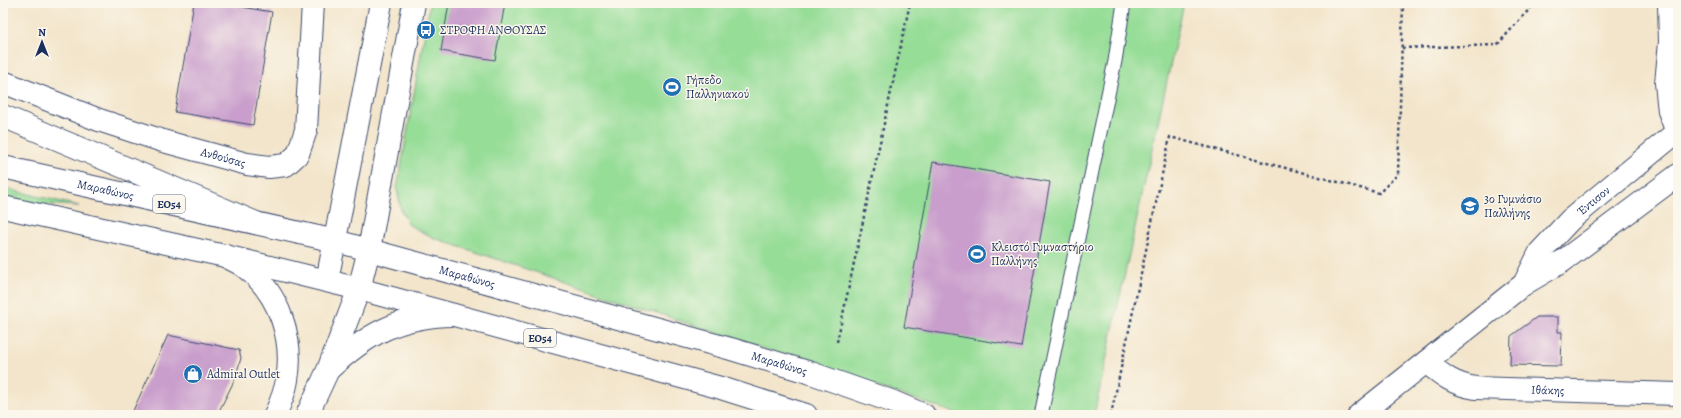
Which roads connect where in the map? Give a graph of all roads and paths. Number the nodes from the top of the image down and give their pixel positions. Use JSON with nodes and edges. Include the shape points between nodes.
{"nodes":[{"id":1,"x":313,"y":3,"type":"edge"},
{"id":2,"x":381,"y":3,"type":"edge"},
{"id":3,"x":414,"y":3,"type":"edge"},
{"id":4,"x":910,"y":3,"type":"edge"},
{"id":5,"x":1124,"y":3,"type":"edge"},
{"id":6,"x":1403,"y":3,"type":"edge"},
{"id":7,"x":1535,"y":3,"type":"edge"},
{"id":8,"x":1670,"y":3,"type":"edge"},
{"id":9,"x":1402,"y":48,"type":"junction"},
{"id":10,"x":1675,"y":49,"type":"edge"},
{"id":11,"x":3,"y":82,"type":"edge"},
{"id":12,"x":3,"y":116,"type":"edge"},
{"id":13,"x":1678,"y":133,"type":"edge"},
{"id":14,"x":3,"y":167,"type":"edge"},
{"id":15,"x":1678,"y":175,"type":"edge"},
{"id":16,"x":3,"y":207,"type":"edge"},
{"id":17,"x":256,"y":223,"type":"junction"},
{"id":18,"x":336,"y":241,"type":"junction"},
{"id":19,"x":369,"y":250,"type":"junction"},
{"id":20,"x":225,"y":256,"type":"junction"},
{"id":21,"x":327,"y":281,"type":"junction"},
{"id":22,"x":1524,"y":284,"type":"junction"},
{"id":23,"x":359,"y":289,"type":"junction"},
{"id":24,"x":452,"y":315,"type":"junction"},
{"id":25,"x":838,"y":342,"type":"dead end"},
{"id":26,"x":1426,"y":362,"type":"junction"},
{"id":27,"x":328,"y":370,"type":"junction"},
{"id":28,"x":1678,"y":394,"type":"edge"},
{"id":29,"x":274,"y":415,"type":"edge"},
{"id":30,"x":307,"y":415,"type":"edge"},
{"id":31,"x":806,"y":415,"type":"edge"},
{"id":32,"x":924,"y":415,"type":"edge"},
{"id":33,"x":1041,"y":415,"type":"edge"},
{"id":34,"x":1111,"y":415,"type":"edge"},
{"id":35,"x":1359,"y":415,"type":"edge"}],
"edges":[{"from":1,"to":11,"type":"main road","name":"Ανθούσας","via":[[306,130],[298,154],[286,164],[247,164],[163,141],[99,120]]},
{"from":2,"to":18,"type":"main road"},
{"from":3,"to":19,"type":"main road"},
{"from":4,"to":25,"type":"path"},
{"from":5,"to":33,"type":"lane"},
{"from":6,"to":9,"type":"path"},
{"from":7,"to":9,"type":"path","via":[[1497,45]]},
{"from":8,"to":10,"type":"main road"},
{"from":9,"to":34,"type":"path","via":[[1398,174],[1379,193],[1170,137]]},
{"from":10,"to":13,"type":"main road","via":[[1666,84],[1669,111]]},
{"from":12,"to":17,"type":"main road"},
{"from":13,"to":22,"type":"main road","name":"Έντισον","via":[[1566,224],[1540,252]]},
{"from":14,"to":17,"type":"main road","name":"Μαραθώνος","number":"ΕΟ54"},
{"from":15,"to":22,"type":"main road","name":"Έντισον","via":[[1563,261]]},
{"from":16,"to":20,"type":"main road","number":"ΕΟ54"},
{"from":17,"to":18,"type":"main road","name":"Μαραθώνος","number":"ΕΟ54"},
{"from":18,"to":19,"type":"main road","name":"Μαραθώνος","number":"ΕΟ54"},
{"from":18,"to":21,"type":"main road"},
{"from":19,"to":23,"type":"main road"},
{"from":19,"to":32,"type":"main road","name":"Μαραθώνος","number":"ΕΟ54","via":[[731,349],[804,371]]},
{"from":20,"to":21,"type":"main road","number":"ΕΟ54"},
{"from":20,"to":29,"type":"main road","via":[[258,278],[282,318],[289,365],[282,398]]},
{"from":21,"to":23,"type":"main road","number":"ΕΟ54"},
{"from":22,"to":26,"type":"main road","name":"Έντισον"},
{"from":23,"to":24,"type":"main road","number":"ΕΟ54"},
{"from":23,"to":27,"type":"main road"},
{"from":24,"to":27,"type":"main road","via":[[422,317],[383,329],[357,344]]},
{"from":24,"to":31,"type":"main road","number":"ΕΟ54","via":[[722,388]]},
{"from":26,"to":28,"type":"main road","name":"Ιθάκης","via":[[1455,384],[1476,388]]},
{"from":26,"to":35,"type":"main road","name":"Έντισον"},
{"from":27,"to":30,"type":"main road"}]}
